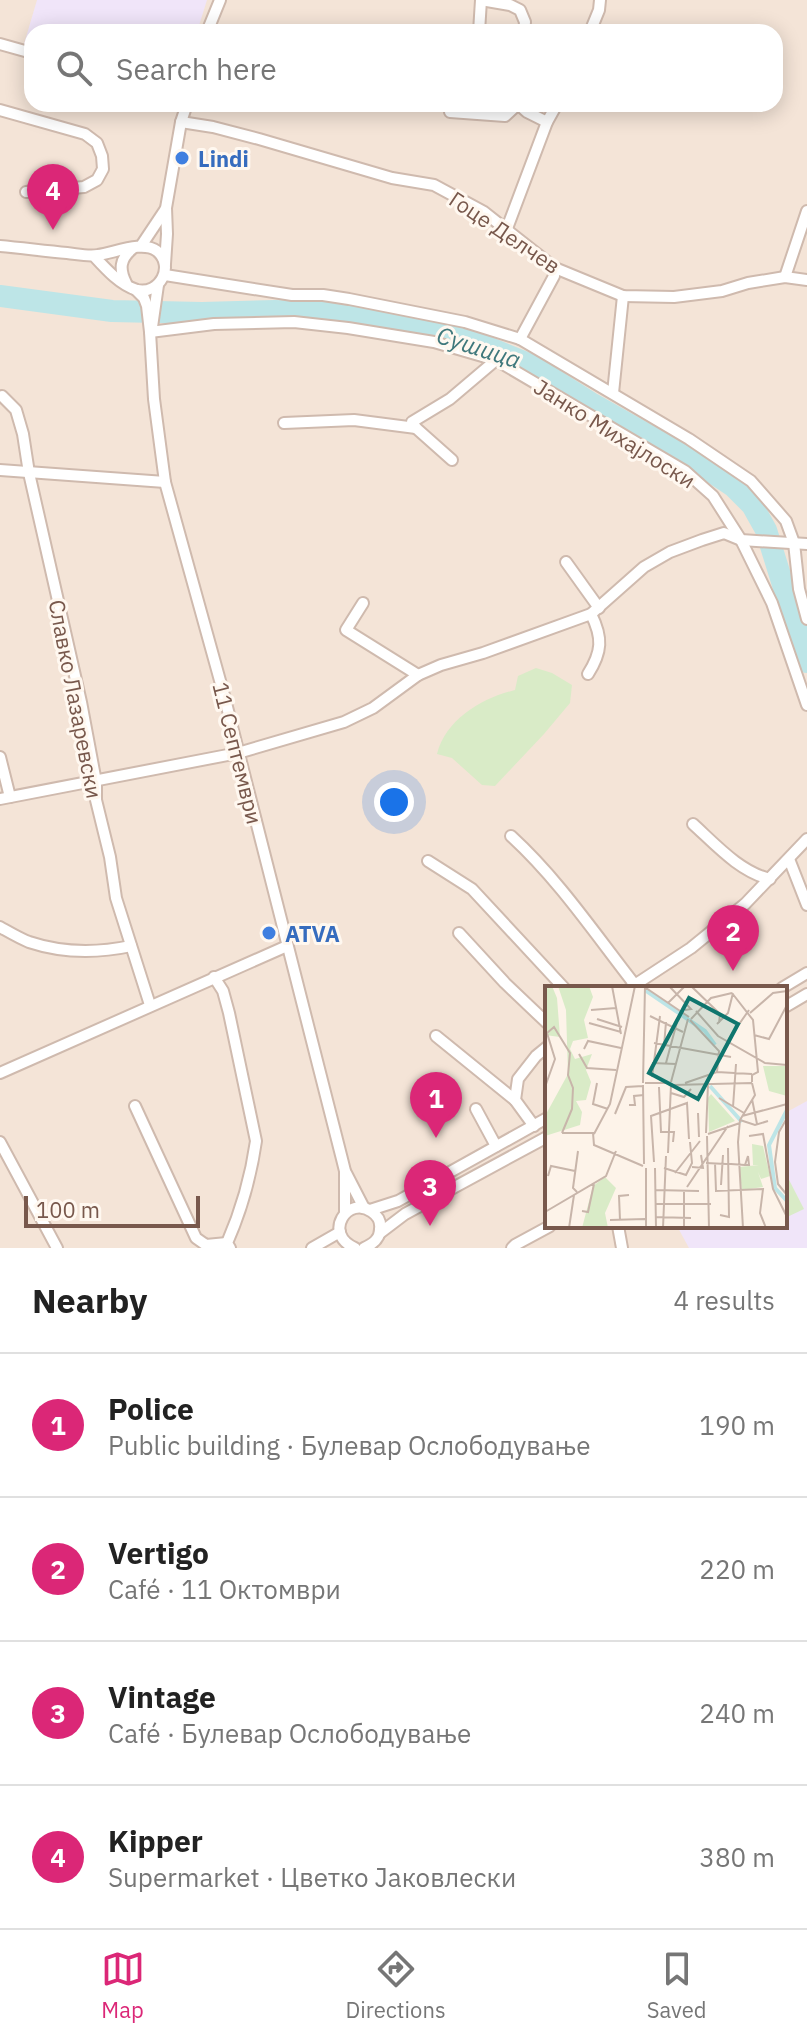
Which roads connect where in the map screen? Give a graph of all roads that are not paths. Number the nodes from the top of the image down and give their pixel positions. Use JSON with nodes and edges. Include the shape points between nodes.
{"nodes":[{"id":1,"x":220,"y":0,"type":"edge"},
{"id":2,"x":481,"y":0,"type":"edge"},
{"id":3,"x":600,"y":0,"type":"edge"},
{"id":4,"x":210,"y":24,"type":"edge"},
{"id":5,"x":480,"y":24,"type":"edge"},
{"id":6,"x":525,"y":24,"type":"edge"},
{"id":7,"x":593,"y":24,"type":"edge"},
{"id":8,"x":0,"y":44,"type":"edge"},
{"id":9,"x":24,"y":51,"type":"edge"},
{"id":10,"x":0,"y":110,"type":"edge"},
{"id":11,"x":184,"y":112,"type":"edge"},
{"id":12,"x":450,"y":112,"type":"dead end"},
{"id":13,"x":509,"y":112,"type":"edge"},
{"id":14,"x":527,"y":112,"type":"edge"},
{"id":15,"x":553,"y":112,"type":"edge"},
{"id":16,"x":181,"y":122,"type":"junction"},
{"id":17,"x":547,"y":122,"type":"junction"},
{"id":18,"x":26,"y":192,"type":"dead end"},
{"id":19,"x":166,"y":208,"type":"junction"},
{"id":20,"x":807,"y":211,"type":"edge"},
{"id":21,"x":506,"y":231,"type":"junction"},
{"id":22,"x":0,"y":246,"type":"edge"},
{"id":23,"x":137,"y":247,"type":"junction"},
{"id":24,"x":94,"y":256,"type":"junction"},
{"id":25,"x":555,"y":268,"type":"junction"},
{"id":26,"x":785,"y":277,"type":"junction"},
{"id":27,"x":162,"y":280,"type":"junction"},
{"id":28,"x":807,"y":280,"type":"edge"},
{"id":29,"x":136,"y":291,"type":"junction"},
{"id":30,"x":623,"y":296,"type":"junction"},
{"id":31,"x":150,"y":328,"type":"junction"},
{"id":32,"x":520,"y":339,"type":"junction"},
{"id":33,"x":496,"y":360,"type":"junction"},
{"id":34,"x":613,"y":393,"type":"junction"},
{"id":35,"x":2,"y":396,"type":"edge"},
{"id":36,"x":284,"y":423,"type":"dead end"},
{"id":37,"x":416,"y":428,"type":"junction"},
{"id":38,"x":452,"y":460,"type":"dead end"},
{"id":39,"x":0,"y":470,"type":"edge"},
{"id":40,"x":29,"y":473,"type":"junction"},
{"id":41,"x":165,"y":482,"type":"junction"},
{"id":42,"x":741,"y":540,"type":"junction"},
{"id":43,"x":794,"y":543,"type":"junction"},
{"id":44,"x":807,"y":544,"type":"edge"},
{"id":45,"x":566,"y":562,"type":"dead end"},
{"id":46,"x":363,"y":603,"type":"dead end"},
{"id":47,"x":595,"y":611,"type":"junction"},
{"id":48,"x":807,"y":619,"type":"edge"},
{"id":49,"x":588,"y":674,"type":"dead end"},
{"id":50,"x":418,"y":675,"type":"junction"},
{"id":51,"x":807,"y":705,"type":"edge"},
{"id":52,"x":238,"y":753,"type":"junction"},
{"id":53,"x":0,"y":757,"type":"edge"},
{"id":54,"x":96,"y":782,"type":"junction"},
{"id":55,"x":5,"y":798,"type":"edge"},
{"id":56,"x":693,"y":824,"type":"dead end"},
{"id":57,"x":511,"y":836,"type":"dead end"},
{"id":58,"x":807,"y":839,"type":"edge"},
{"id":59,"x":789,"y":859,"type":"junction"},
{"id":60,"x":428,"y":861,"type":"dead end"},
{"id":61,"x":770,"y":879,"type":"junction"},
{"id":62,"x":807,"y":905,"type":"edge"},
{"id":63,"x":0,"y":927,"type":"edge"},
{"id":64,"x":459,"y":933,"type":"dead end"},
{"id":65,"x":131,"y":946,"type":"junction"},
{"id":66,"x":287,"y":946,"type":"junction"},
{"id":67,"x":807,"y":973,"type":"edge"},
{"id":68,"x":214,"y":977,"type":"junction"},
{"id":69,"x":562,"y":986,"type":"edge"},
{"id":70,"x":632,"y":986,"type":"edge"},
{"id":71,"x":785,"y":986,"type":"edge"},
{"id":72,"x":807,"y":994,"type":"edge"},
{"id":73,"x":150,"y":1005,"type":"junction"},
{"id":74,"x":787,"y":1006,"type":"edge"},
{"id":75,"x":545,"y":1021,"type":"edge"},
{"id":76,"x":436,"y":1036,"type":"dead end"},
{"id":77,"x":545,"y":1049,"type":"edge"},
{"id":78,"x":0,"y":1073,"type":"edge"},
{"id":79,"x":515,"y":1100,"type":"junction"},
{"id":80,"x":135,"y":1106,"type":"dead end"},
{"id":81,"x":476,"y":1109,"type":"dead end"},
{"id":82,"x":545,"y":1119,"type":"edge"},
{"id":83,"x":534,"y":1126,"type":"junction"},
{"id":84,"x":545,"y":1138,"type":"edge"},
{"id":85,"x":0,"y":1142,"type":"edge"},
{"id":86,"x":496,"y":1146,"type":"junction"},
{"id":87,"x":345,"y":1171,"type":"junction"},
{"id":88,"x":367,"y":1209,"type":"junction"},
{"id":89,"x":345,"y":1213,"type":"junction"},
{"id":90,"x":546,"y":1228,"type":"edge"},
{"id":91,"x":618,"y":1228,"type":"edge"},
{"id":92,"x":340,"y":1232,"type":"junction"},
{"id":93,"x":379,"y":1240,"type":"edge"},
{"id":94,"x":229,"y":1245,"type":"edge"},
{"id":95,"x":351,"y":1247,"type":"edge"},
{"id":96,"x":57,"y":1248,"type":"edge"},
{"id":97,"x":312,"y":1248,"type":"edge"},
{"id":98,"x":364,"y":1248,"type":"edge"},
{"id":99,"x":512,"y":1248,"type":"edge"},
{"id":100,"x":622,"y":1248,"type":"edge"}],
"edges":[{"from":1,"to":4,"type":"street"},
{"from":2,"to":5,"type":"street"},
{"from":2,"to":6,"type":"street","via":[[520,10]]},
{"from":3,"to":7,"type":"street"},
{"from":8,"to":9,"type":"street"},
{"from":10,"to":18,"type":"street","via":[[85,134],[102,156],[97,180],[84,187]]},
{"from":11,"to":16,"type":"street","name":"11 Септември"},
{"from":12,"to":13,"type":"street"},
{"from":14,"to":17,"type":"street"},
{"from":15,"to":17,"type":"street"},
{"from":16,"to":19,"type":"street","name":"11 Септември"},
{"from":16,"to":21,"type":"street","name":"Гоце Делчев","via":[[434,185],[484,212]]},
{"from":17,"to":21,"type":"street"},
{"from":19,"to":23,"type":"street","name":"11 Септември"},
{"from":19,"to":27,"type":"street","name":"11 Септември"},
{"from":20,"to":26,"type":"street"},
{"from":21,"to":25,"type":"street","name":"Гоце Делчев"},
{"from":22,"to":24,"type":"street"},
{"from":23,"to":24,"type":"street"},
{"from":23,"to":27,"type":"street","via":[[160,253]]},
{"from":23,"to":29,"type":"street","via":[[122,263],[122,274]]},
{"from":24,"to":29,"type":"street"},
{"from":25,"to":30,"type":"street","name":"Гоце Делчев"},
{"from":25,"to":32,"type":"street"},
{"from":26,"to":28,"type":"street","name":"Гоце Делчев"},
{"from":26,"to":30,"type":"street","name":"Гоце Делчев","via":[[674,297]]},
{"from":27,"to":29,"type":"street"},
{"from":27,"to":31,"type":"street","name":"11 Септември"},
{"from":27,"to":32,"type":"street","name":"Јанко Михајлоски","via":[[349,299],[465,322]]},
{"from":29,"to":31,"type":"street","name":"11 Септември","via":[[147,306]]},
{"from":30,"to":34,"type":"street"},
{"from":31,"to":33,"type":"street","name":"Јанко Михајлоски","via":[[294,322],[434,342]]},
{"from":31,"to":41,"type":"street","name":"11 Септември"},
{"from":32,"to":34,"type":"street","name":"Јанко Михајлоски"},
{"from":33,"to":37,"type":"street","via":[[450,399],[412,422]]},
{"from":33,"to":42,"type":"street","name":"Јанко Михајлоски","via":[[685,471],[713,496]]},
{"from":34,"to":43,"type":"street","name":"Јанко Михајлоски","via":[[751,481],[786,521]]},
{"from":35,"to":40,"type":"street","name":"Славко Лазаревски","via":[[16,410]]},
{"from":36,"to":37,"type":"street","via":[[354,420]]},
{"from":37,"to":38,"type":"street"},
{"from":39,"to":40,"type":"street"},
{"from":40,"to":41,"type":"street"},
{"from":40,"to":54,"type":"street","name":"Славко Лазаревски"},
{"from":41,"to":52,"type":"street","name":"11 Септември"},
{"from":42,"to":43,"type":"street"},
{"from":42,"to":47,"type":"street","via":[[724,533],[670,552],[644,567]]},
{"from":42,"to":51,"type":"street","name":"Јанко Михајлоски","via":[[772,603]]},
{"from":43,"to":44,"type":"street"},
{"from":43,"to":48,"type":"street","name":"Јанко Михајлоски"},
{"from":45,"to":47,"type":"street"},
{"from":46,"to":50,"type":"street","via":[[346,630]]},
{"from":47,"to":49,"type":"street","via":[[600,643]]},
{"from":47,"to":50,"type":"street"},
{"from":50,"to":52,"type":"street","via":[[344,722]]},
{"from":52,"to":54,"type":"street"},
{"from":52,"to":66,"type":"street","name":"11 Септември"},
{"from":53,"to":55,"type":"street"},
{"from":54,"to":55,"type":"street"},
{"from":54,"to":65,"type":"street","name":"Славко Лазаревски","via":[[116,898]]},
{"from":56,"to":61,"type":"street","via":[[756,876]]},
{"from":57,"to":70,"type":"street","via":[[557,884]]},
{"from":58,"to":59,"type":"street"},
{"from":59,"to":61,"type":"street"},
{"from":59,"to":62,"type":"street"},
{"from":60,"to":69,"type":"street","via":[[472,889]]},
{"from":61,"to":70,"type":"street","via":[[691,948]]},
{"from":63,"to":65,"type":"street","via":[[29,942],[66,950],[103,952]]},
{"from":64,"to":75,"type":"street"},
{"from":65,"to":73,"type":"street","name":"Славко Лазаревски"},
{"from":66,"to":68,"type":"street"},
{"from":66,"to":87,"type":"street","name":"11 Септември"},
{"from":67,"to":71,"type":"street"},
{"from":68,"to":73,"type":"street"},
{"from":68,"to":94,"type":"street","via":[[229,1013],[256,1141]]},
{"from":72,"to":74,"type":"street"},
{"from":73,"to":78,"type":"street"},
{"from":76,"to":79,"type":"street"},
{"from":77,"to":79,"type":"street","via":[[518,1079]]},
{"from":79,"to":83,"type":"street"},
{"from":80,"to":94,"type":"street","via":[[196,1238],[206,1245]]},
{"from":81,"to":86,"type":"street"},
{"from":82,"to":83,"type":"street"},
{"from":83,"to":86,"type":"street"},
{"from":84,"to":93,"type":"street","via":[[405,1214]]},
{"from":85,"to":96,"type":"street"},
{"from":86,"to":88,"type":"street","via":[[398,1201]]},
{"from":87,"to":88,"type":"street","name":"11 Септември"},
{"from":87,"to":89,"type":"street","name":"11 Септември"},
{"from":88,"to":89,"type":"street"},
{"from":88,"to":93,"type":"street","name":"11 Септември","via":[[379,1220]]},
{"from":89,"to":92,"type":"street","name":"11 Септември"},
{"from":90,"to":99,"type":"street"},
{"from":91,"to":100,"type":"street"},
{"from":92,"to":95,"type":"street"},
{"from":92,"to":97,"type":"street"},
{"from":93,"to":98,"type":"street"}]}
